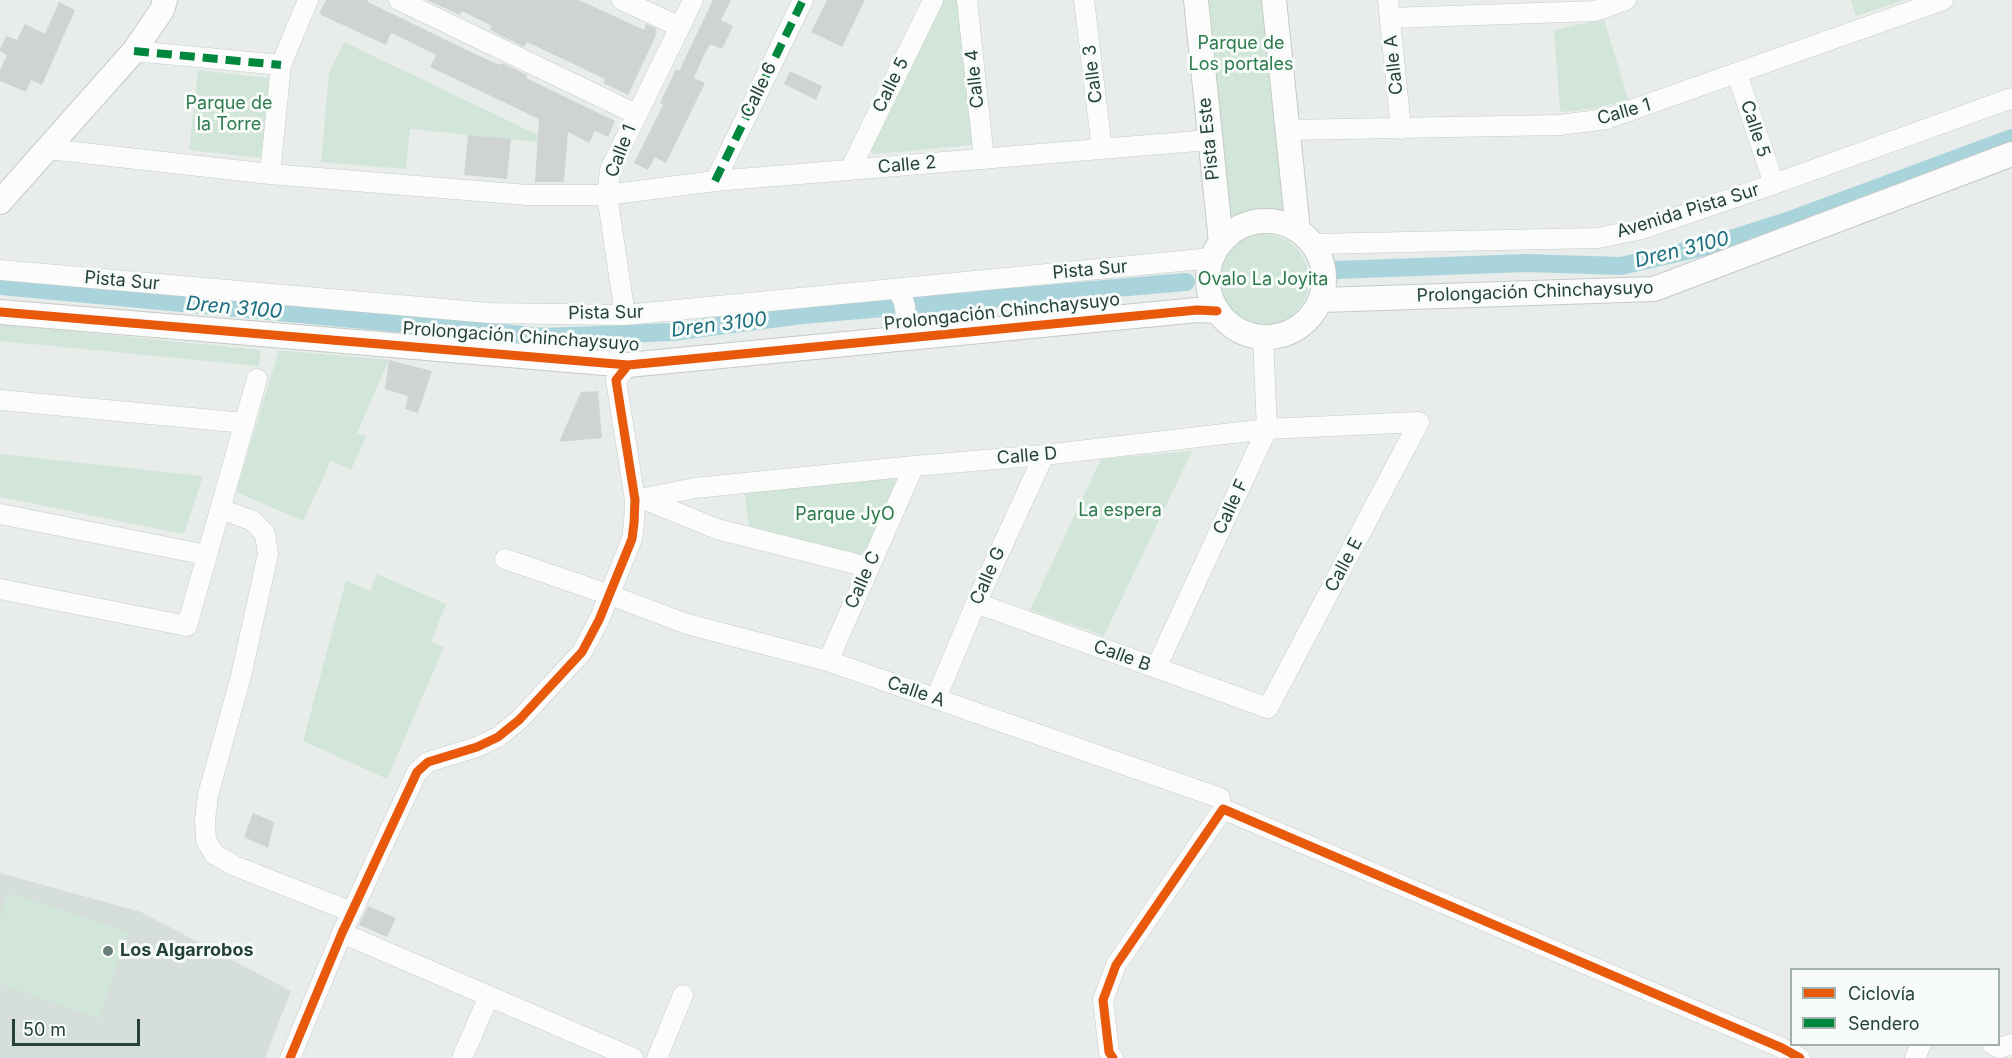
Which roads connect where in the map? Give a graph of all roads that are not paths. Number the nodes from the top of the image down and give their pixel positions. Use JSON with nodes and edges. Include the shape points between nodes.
{"nodes":[{"id":1,"x":165,"y":0,"type":"edge"},
{"id":2,"x":308,"y":0,"type":"edge"},
{"id":3,"x":399,"y":0,"type":"edge"},
{"id":4,"x":622,"y":0,"type":"edge"},
{"id":5,"x":693,"y":0,"type":"edge"},
{"id":6,"x":803,"y":0,"type":"edge"},
{"id":7,"x":933,"y":0,"type":"edge"},
{"id":8,"x":967,"y":0,"type":"edge"},
{"id":9,"x":1084,"y":0,"type":"edge"},
{"id":10,"x":1196,"y":0,"type":"edge"},
{"id":11,"x":1274,"y":0,"type":"edge"},
{"id":12,"x":1626,"y":0,"type":"edge"},
{"id":13,"x":1943,"y":0,"type":"edge"},
{"id":14,"x":1389,"y":9,"type":"edge"},
{"id":15,"x":680,"y":27,"type":"junction"},
{"id":16,"x":134,"y":51,"type":"junction"},
{"id":17,"x":280,"y":65,"type":"junction"},
{"id":18,"x":1737,"y":74,"type":"junction"},
{"id":19,"x":2012,"y":98,"type":"edge"},
{"id":20,"x":636,"y":114,"type":"junction"},
{"id":21,"x":1401,"y":129,"type":"junction"},
{"id":22,"x":1287,"y":130,"type":"junction"},
{"id":23,"x":1209,"y":140,"type":"junction"},
{"id":24,"x":48,"y":149,"type":"junction"},
{"id":25,"x":1102,"y":149,"type":"junction"},
{"id":26,"x":2012,"y":154,"type":"edge"},
{"id":27,"x":984,"y":159,"type":"junction"},
{"id":28,"x":850,"y":170,"type":"junction"},
{"id":29,"x":270,"y":174,"type":"junction"},
{"id":30,"x":715,"y":181,"type":"junction"},
{"id":31,"x":1774,"y":184,"type":"junction"},
{"id":32,"x":607,"y":195,"type":"junction"},
{"id":33,"x":0,"y":202,"type":"edge"},
{"id":34,"x":1306,"y":237,"type":"junction"},
{"id":35,"x":1216,"y":250,"type":"junction"},
{"id":36,"x":0,"y":270,"type":"edge"},
{"id":37,"x":899,"y":292,"type":"junction"},
{"id":38,"x":1321,"y":300,"type":"junction"},
{"id":39,"x":1218,"y":311,"type":"junction"},
{"id":40,"x":0,"y":312,"type":"edge"},
{"id":41,"x":625,"y":315,"type":"junction"},
{"id":42,"x":902,"y":333,"type":"junction"},
{"id":43,"x":1263,"y":338,"type":"junction"},
{"id":44,"x":628,"y":365,"type":"junction"},
{"id":45,"x":257,"y":379,"type":"dead end"},
{"id":46,"x":0,"y":400,"type":"edge"},
{"id":47,"x":1419,"y":422,"type":"joint"},
{"id":48,"x":245,"y":423,"type":"junction"},
{"id":49,"x":1267,"y":429,"type":"junction"},
{"id":50,"x":1044,"y":455,"type":"junction"},
{"id":51,"x":914,"y":466,"type":"junction"},
{"id":52,"x":696,"y":488,"type":"junction"},
{"id":53,"x":638,"y":499,"type":"junction"},
{"id":54,"x":221,"y":509,"type":"junction"},
{"id":55,"x":0,"y":514,"type":"edge"},
{"id":56,"x":690,"y":520,"type":"junction"},
{"id":57,"x":207,"y":555,"type":"junction"},
{"id":58,"x":504,"y":559,"type":"dead end"},
{"id":59,"x":868,"y":567,"type":"junction"},
{"id":60,"x":0,"y":589,"type":"edge"},
{"id":61,"x":610,"y":595,"type":"junction"},
{"id":62,"x":976,"y":603,"type":"junction"},
{"id":63,"x":828,"y":661,"type":"junction"},
{"id":64,"x":1156,"y":668,"type":"junction"},
{"id":65,"x":936,"y":698,"type":"junction"},
{"id":66,"x":1268,"y":708,"type":"joint"},
{"id":67,"x":1220,"y":798,"type":"dead end"},
{"id":68,"x":352,"y":912,"type":"junction"},
{"id":69,"x":342,"y":933,"type":"junction"},
{"id":70,"x":683,"y":995,"type":"dead end"},
{"id":71,"x":489,"y":996,"type":"junction"},
{"id":72,"x":2012,"y":1044,"type":"edge"},
{"id":73,"x":1996,"y":1046,"type":"edge"},
{"id":74,"x":290,"y":1058,"type":"edge"},
{"id":75,"x":462,"y":1058,"type":"edge"},
{"id":76,"x":633,"y":1058,"type":"edge"},
{"id":77,"x":657,"y":1058,"type":"edge"},
{"id":78,"x":1113,"y":1058,"type":"edge"},
{"id":79,"x":1800,"y":1058,"type":"edge"}],
"edges":[{"from":1,"to":16,"type":"street"},
{"from":2,"to":17,"type":"street"},
{"from":3,"to":20,"type":"street"},
{"from":4,"to":15,"type":"street"},
{"from":5,"to":15,"type":"street","name":"Calle 1"},
{"from":6,"to":30,"type":"street","name":"Calle 6"},
{"from":7,"to":28,"type":"street","name":"Calle 5"},
{"from":8,"to":27,"type":"street","name":"Calle 4"},
{"from":9,"to":25,"type":"street","name":"Calle 3"},
{"from":10,"to":23,"type":"street","name":"Pista Este"},
{"from":11,"to":22,"type":"street"},
{"from":12,"to":14,"type":"street","via":[[1595,11]]},
{"from":13,"to":18,"type":"street","name":"Calle 1"},
{"from":14,"to":21,"type":"street","name":"Calle A"},
{"from":15,"to":20,"type":"street","name":"Calle 1"},
{"from":16,"to":17,"type":"street"},
{"from":16,"to":24,"type":"street"},
{"from":17,"to":29,"type":"street"},
{"from":18,"to":21,"type":"street","name":"Calle 1","via":[[1585,123]]},
{"from":18,"to":31,"type":"street","name":"Calle 5"},
{"from":19,"to":31,"type":"street","name":"Avenida Pista Sur"},
{"from":20,"to":32,"type":"street","name":"Calle 1","via":[[610,170]]},
{"from":21,"to":22,"type":"street","name":"Calle 1"},
{"from":22,"to":34,"type":"street"},
{"from":23,"to":25,"type":"street","name":"Calle 2"},
{"from":23,"to":35,"type":"street","name":"Pista Este"},
{"from":24,"to":29,"type":"street","name":"Calle 2"},
{"from":24,"to":33,"type":"street"},
{"from":25,"to":27,"type":"street","name":"Calle 2"},
{"from":26,"to":38,"type":"street","name":"Prolongación Chinchaysuyo","via":[[1654,289]]},
{"from":27,"to":28,"type":"street","name":"Calle 2"},
{"from":28,"to":30,"type":"street","name":"Calle 2"},
{"from":29,"to":32,"type":"street","name":"Calle 2","via":[[527,195]]},
{"from":30,"to":32,"type":"street","name":"Calle 2"},
{"from":31,"to":34,"type":"street","name":"Avenida Pista Sur","via":[[1642,229],[1598,238]]},
{"from":32,"to":41,"type":"street","name":"Calle 1"},
{"from":34,"to":35,"type":"street","via":[[1283,223],[1266,221],[1233,231]]},
{"from":34,"to":38,"type":"street","via":[[1322,262],[1325,281]]},
{"from":35,"to":37,"type":"street","name":"Pista Sur"},
{"from":35,"to":39,"type":"street","via":[[1208,276],[1210,294]]},
{"from":36,"to":41,"type":"street","name":"Pista Sur","via":[[489,313]]},
{"from":37,"to":41,"type":"street","name":"Pista Sur"},
{"from":37,"to":42,"type":"street","via":[[905,306]]},
{"from":38,"to":43,"type":"street","via":[[1312,316],[1298,328]]},
{"from":39,"to":42,"type":"street","name":"Prolongación Chinchaysuyo"},
{"from":39,"to":43,"type":"street","via":[[1230,325]]},
{"from":40,"to":44,"type":"street","name":"Prolongación Chinchaysuyo"},
{"from":42,"to":44,"type":"street","name":"Prolongación Chinchaysuyo"},
{"from":43,"to":49,"type":"street","name":"Calle F"},
{"from":44,"to":53,"type":"street","via":[[616,380]]},
{"from":45,"to":48,"type":"street"},
{"from":46,"to":48,"type":"street"},
{"from":47,"to":49,"type":"street","name":"Calle D"},
{"from":47,"to":66,"type":"street","name":"Calle E"},
{"from":48,"to":54,"type":"street"},
{"from":49,"to":50,"type":"street","name":"Calle D"},
{"from":49,"to":64,"type":"street","name":"Calle F"},
{"from":50,"to":51,"type":"street","name":"Calle D"},
{"from":50,"to":62,"type":"street","name":"Calle G"},
{"from":51,"to":52,"type":"street","name":"Calle D"},
{"from":51,"to":59,"type":"street","name":"Calle C"},
{"from":52,"to":53,"type":"street","name":"Calle D"},
{"from":52,"to":56,"type":"street","via":[[689,509]]},
{"from":53,"to":56,"type":"street"},
{"from":53,"to":61,"type":"street","via":[[632,539]]},
{"from":54,"to":57,"type":"street"},
{"from":54,"to":68,"type":"street","via":[[253,521],[265,534],[268,554],[241,675],[208,795],[206,840],[214,854],[235,866]]},
{"from":55,"to":57,"type":"street"},
{"from":56,"to":59,"type":"street"},
{"from":57,"to":60,"type":"street","via":[[188,626]]},
{"from":58,"to":61,"type":"street","name":"Calle A"},
{"from":59,"to":63,"type":"street","name":"Calle C"},
{"from":61,"to":63,"type":"street","name":"Calle A","via":[[687,624]]},
{"from":61,"to":68,"type":"street","via":[[582,652],[519,720],[498,737],[428,762],[417,772]]},
{"from":62,"to":64,"type":"street","name":"Calle B"},
{"from":62,"to":65,"type":"street","name":"Calle G"},
{"from":63,"to":65,"type":"street","name":"Calle A"},
{"from":64,"to":66,"type":"street","name":"Calle B"},
{"from":65,"to":67,"type":"street","name":"Calle A"},
{"from":68,"to":69,"type":"street"},
{"from":69,"to":71,"type":"street"},
{"from":69,"to":74,"type":"street"},
{"from":70,"to":77,"type":"street"},
{"from":71,"to":75,"type":"street"},
{"from":71,"to":76,"type":"street"},
{"from":72,"to":73,"type":"street"},
{"from":78,"to":79,"type":"street","via":[[1102,1000],[1116,965],[1223,809]]}]}
